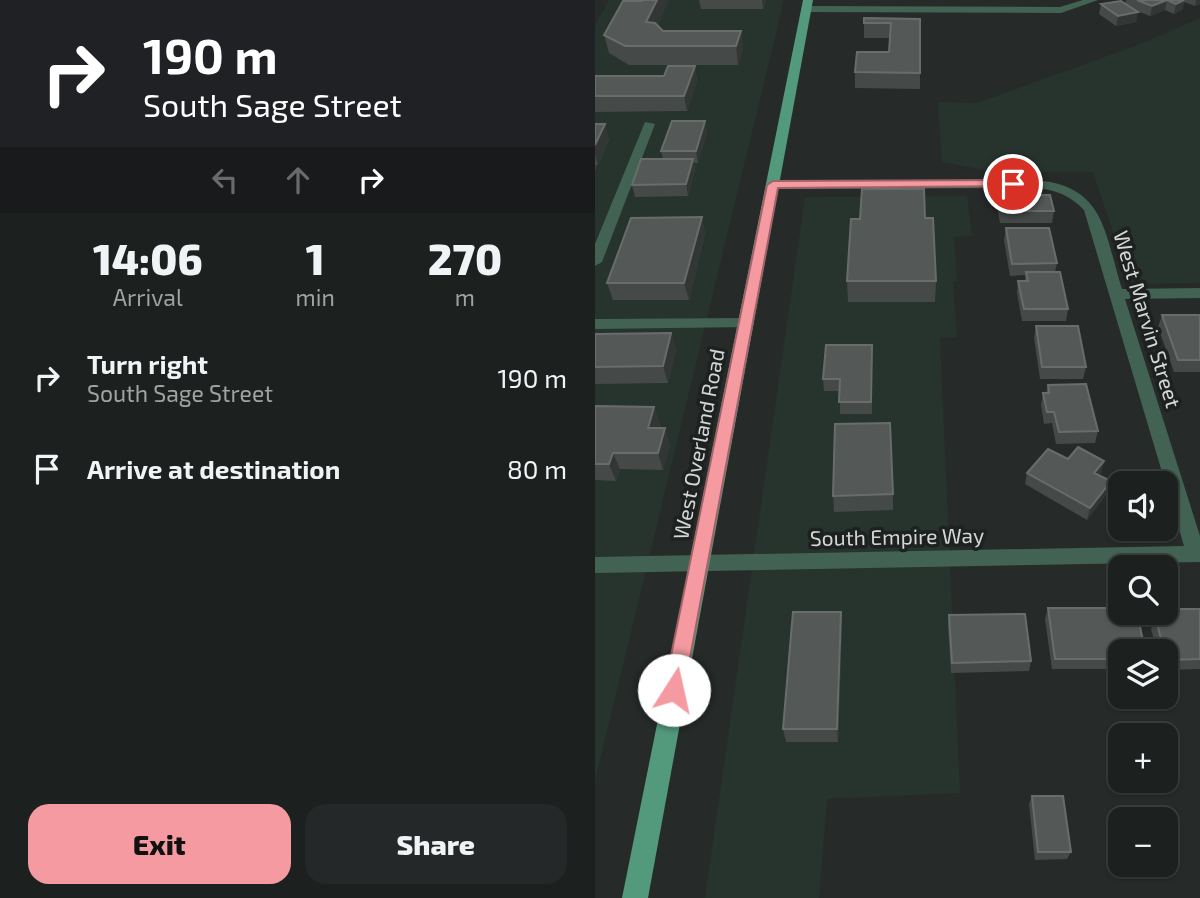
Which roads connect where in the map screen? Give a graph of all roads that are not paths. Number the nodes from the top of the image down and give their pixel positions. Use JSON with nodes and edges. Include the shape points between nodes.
{"nodes":[{"id":1,"x":1093,"y":0,"type":"edge"},
{"id":2,"x":808,"y":5,"type":"edge"},
{"id":3,"x":1010,"y":5,"type":"edge"},
{"id":4,"x":649,"y":124,"type":"dead end"},
{"id":5,"x":773,"y":185,"type":"junction"},
{"id":6,"x":595,"y":262,"type":"edge"},
{"id":7,"x":1200,"y":293,"type":"edge"},
{"id":8,"x":1116,"y":294,"type":"junction"},
{"id":9,"x":745,"y":323,"type":"junction"},
{"id":10,"x":595,"y":324,"type":"edge"},
{"id":11,"x":1198,"y":554,"type":"edge"},
{"id":12,"x":698,"y":563,"type":"junction"},
{"id":13,"x":595,"y":565,"type":"edge"},
{"id":14,"x":635,"y":898,"type":"edge"}],
"edges":[{"from":1,"to":3,"type":"street","via":[[1061,10]]},
{"from":2,"to":3,"type":"street"},
{"from":2,"to":5,"type":"main road","name":"West Overland Road"},
{"from":4,"to":6,"type":"street"},
{"from":5,"to":8,"type":"street","name":"West Marvin Street","via":[[1034,184],[1066,189],[1090,209]]},
{"from":5,"to":9,"type":"main road","name":"West Overland Road"},
{"from":7,"to":8,"type":"street"},
{"from":8,"to":11,"type":"street","name":"West Marvin Street"},
{"from":9,"to":10,"type":"street"},
{"from":9,"to":12,"type":"main road","name":"West Overland Road"},
{"from":11,"to":12,"type":"street","name":"South Empire Way"},
{"from":12,"to":13,"type":"street","name":"South Empire Way"},
{"from":12,"to":14,"type":"main road","name":"West Overland Road"}]}
